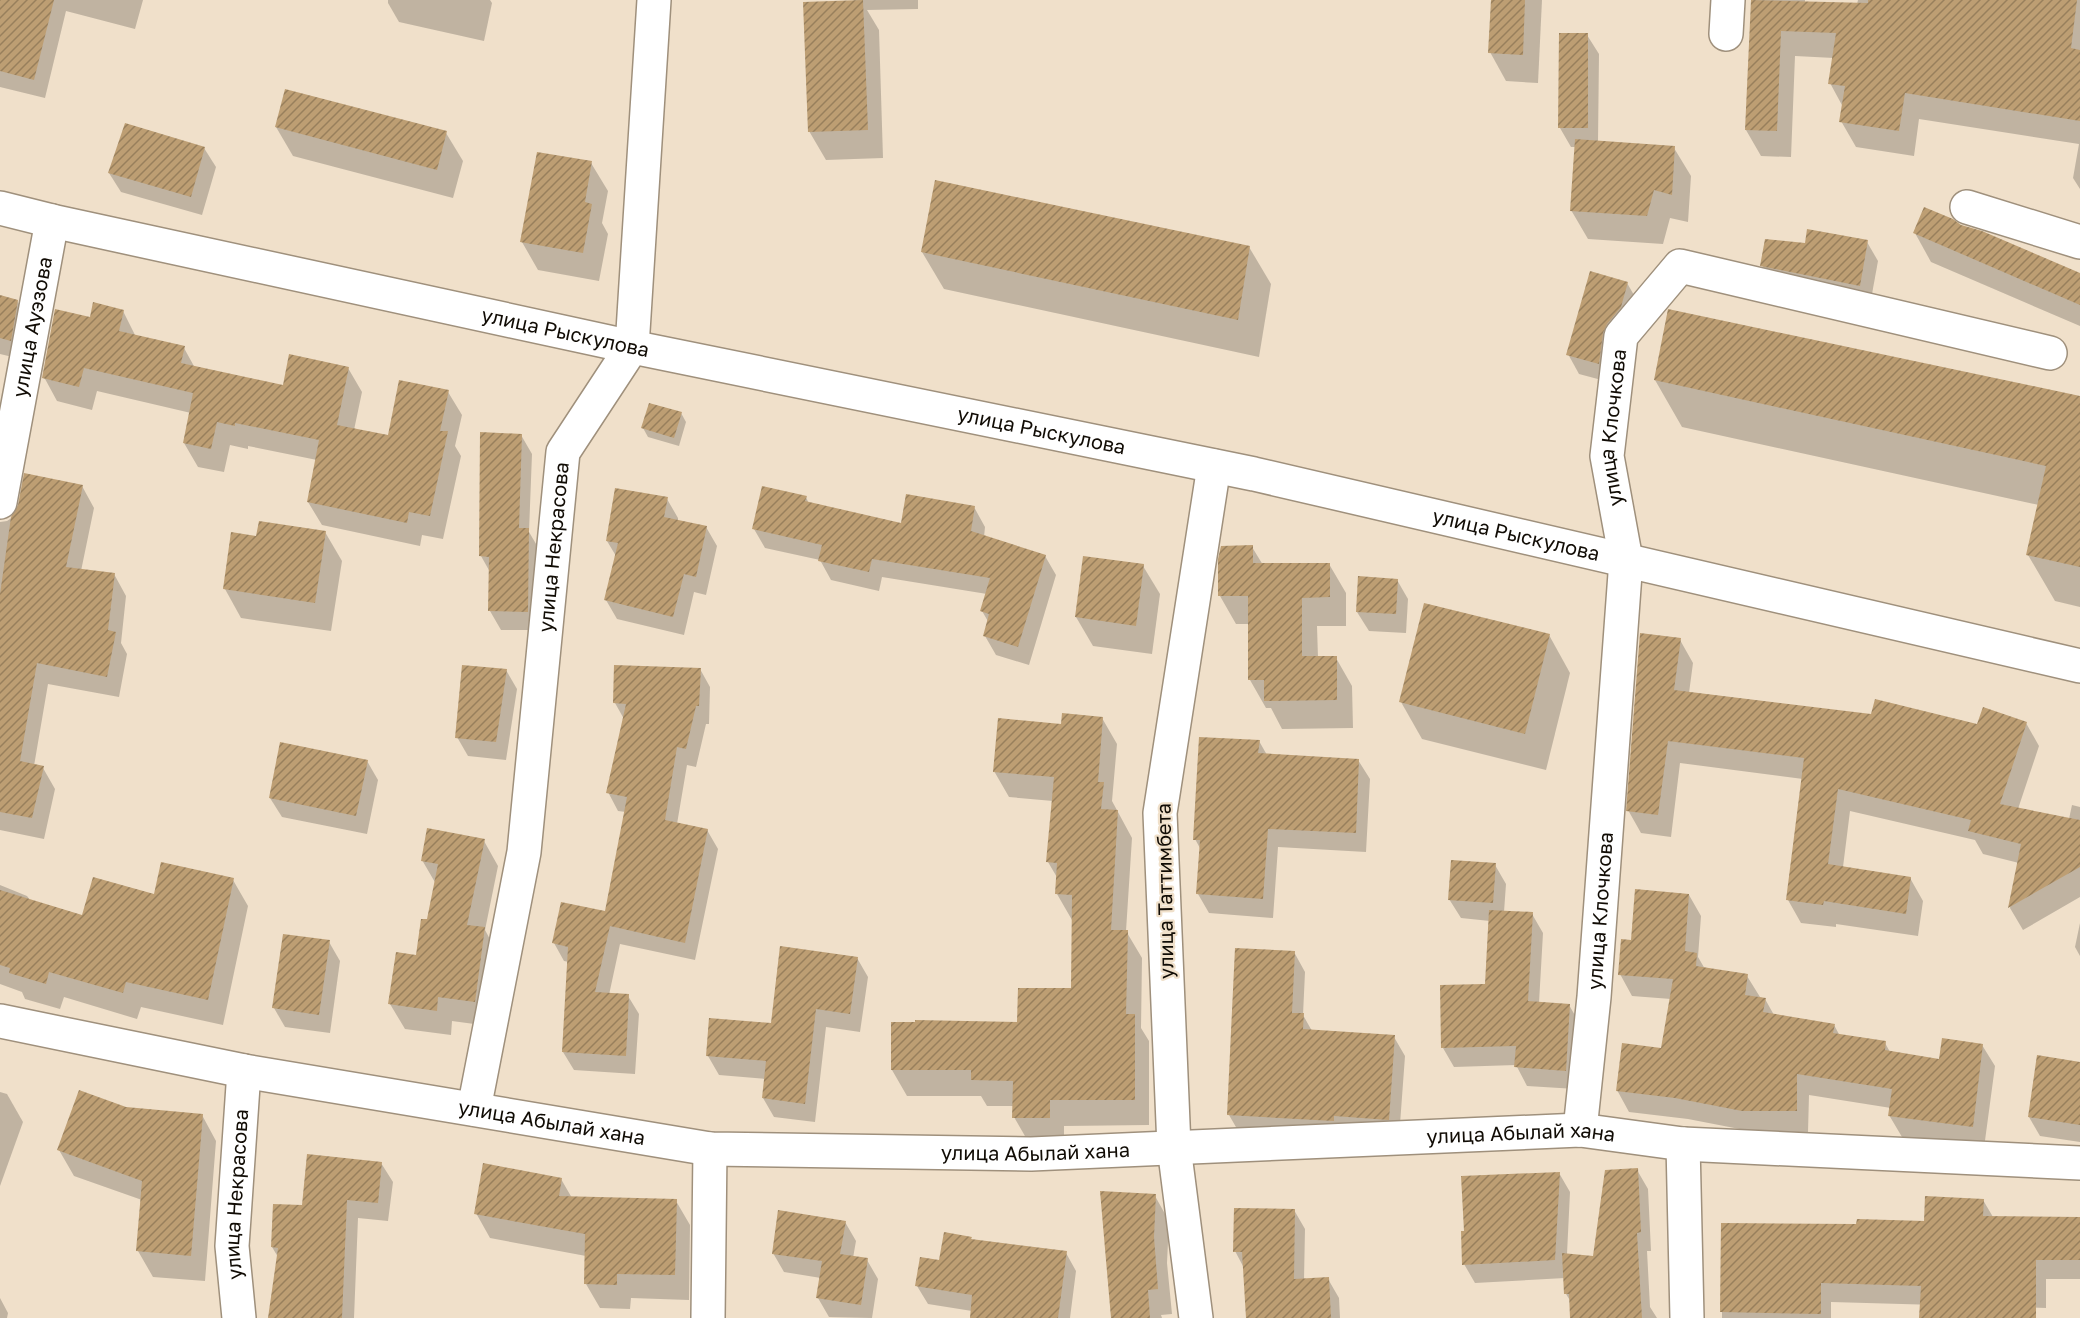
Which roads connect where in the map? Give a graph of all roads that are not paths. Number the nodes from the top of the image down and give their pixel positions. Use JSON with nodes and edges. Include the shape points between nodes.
{"nodes":[{"id":1,"x":654,"y":0,"type":"edge"},
{"id":2,"x":1728,"y":0,"type":"edge"},
{"id":3,"x":1726,"y":34,"type":"dead end"},
{"id":4,"x":1967,"y":207,"type":"dead end"},
{"id":5,"x":0,"y":208,"type":"edge"},
{"id":6,"x":52,"y":221,"type":"junction"},
{"id":7,"x":2080,"y":242,"type":"edge"},
{"id":8,"x":632,"y":347,"type":"junction"},
{"id":9,"x":2050,"y":353,"type":"dead end"},
{"id":10,"x":1215,"y":466,"type":"junction"},
{"id":11,"x":0,"y":502,"type":"edge"},
{"id":12,"x":1626,"y":560,"type":"junction"},
{"id":13,"x":2080,"y":666,"type":"edge"},
{"id":14,"x":0,"y":1021,"type":"edge"},
{"id":15,"x":244,"y":1071,"type":"junction"},
{"id":16,"x":474,"y":1109,"type":"junction"},
{"id":17,"x":1580,"y":1130,"type":"junction"},
{"id":18,"x":1683,"y":1144,"type":"junction"},
{"id":19,"x":1174,"y":1147,"type":"junction"},
{"id":20,"x":710,"y":1149,"type":"junction"},
{"id":21,"x":2080,"y":1163,"type":"edge"},
{"id":22,"x":239,"y":1318,"type":"edge"},
{"id":23,"x":708,"y":1318,"type":"edge"},
{"id":24,"x":1196,"y":1318,"type":"edge"},
{"id":25,"x":1687,"y":1318,"type":"edge"}],
"edges":[{"from":1,"to":8,"type":"street","name":"улица Некрасова"},
{"from":2,"to":3,"type":"street"},
{"from":4,"to":7,"type":"street"},
{"from":5,"to":6,"type":"street","name":"улица Рыскулова"},
{"from":6,"to":8,"type":"street","name":"улица Рыскулова"},
{"from":6,"to":11,"type":"street","name":"улица Ауэзова"},
{"from":8,"to":10,"type":"street","name":"улица Рыскулова"},
{"from":8,"to":16,"type":"street","name":"улица Некрасова","via":[[563,452],[524,852]]},
{"from":9,"to":12,"type":"street","name":"улица Клочкова","via":[[1680,266],[1621,336],[1607,456]]},
{"from":10,"to":12,"type":"street","name":"улица Рыскулова"},
{"from":10,"to":19,"type":"street","name":"улица Таттимбета","via":[[1160,813]]},
{"from":12,"to":13,"type":"street","name":"улица Рыскулова"},
{"from":12,"to":17,"type":"street","name":"улица Клочкова","via":[[1594,997]]},
{"from":14,"to":15,"type":"street","name":"улица Абылай хана"},
{"from":15,"to":16,"type":"street","name":"улица Абылай хана"},
{"from":15,"to":22,"type":"street","name":"улица Некрасова","via":[[232,1246]]},
{"from":16,"to":20,"type":"street","name":"улица Абылай хана"},
{"from":17,"to":18,"type":"street","name":"улица Абылай хана"},
{"from":17,"to":19,"type":"street","name":"улица Абылай хана"},
{"from":18,"to":21,"type":"street","name":"улица Абылай хана"},
{"from":18,"to":25,"type":"street"},
{"from":19,"to":20,"type":"street","name":"улица Абылай хана","via":[[1031,1154]]},
{"from":19,"to":24,"type":"street","name":"улица Таттимбета"},
{"from":20,"to":23,"type":"street"}]}
